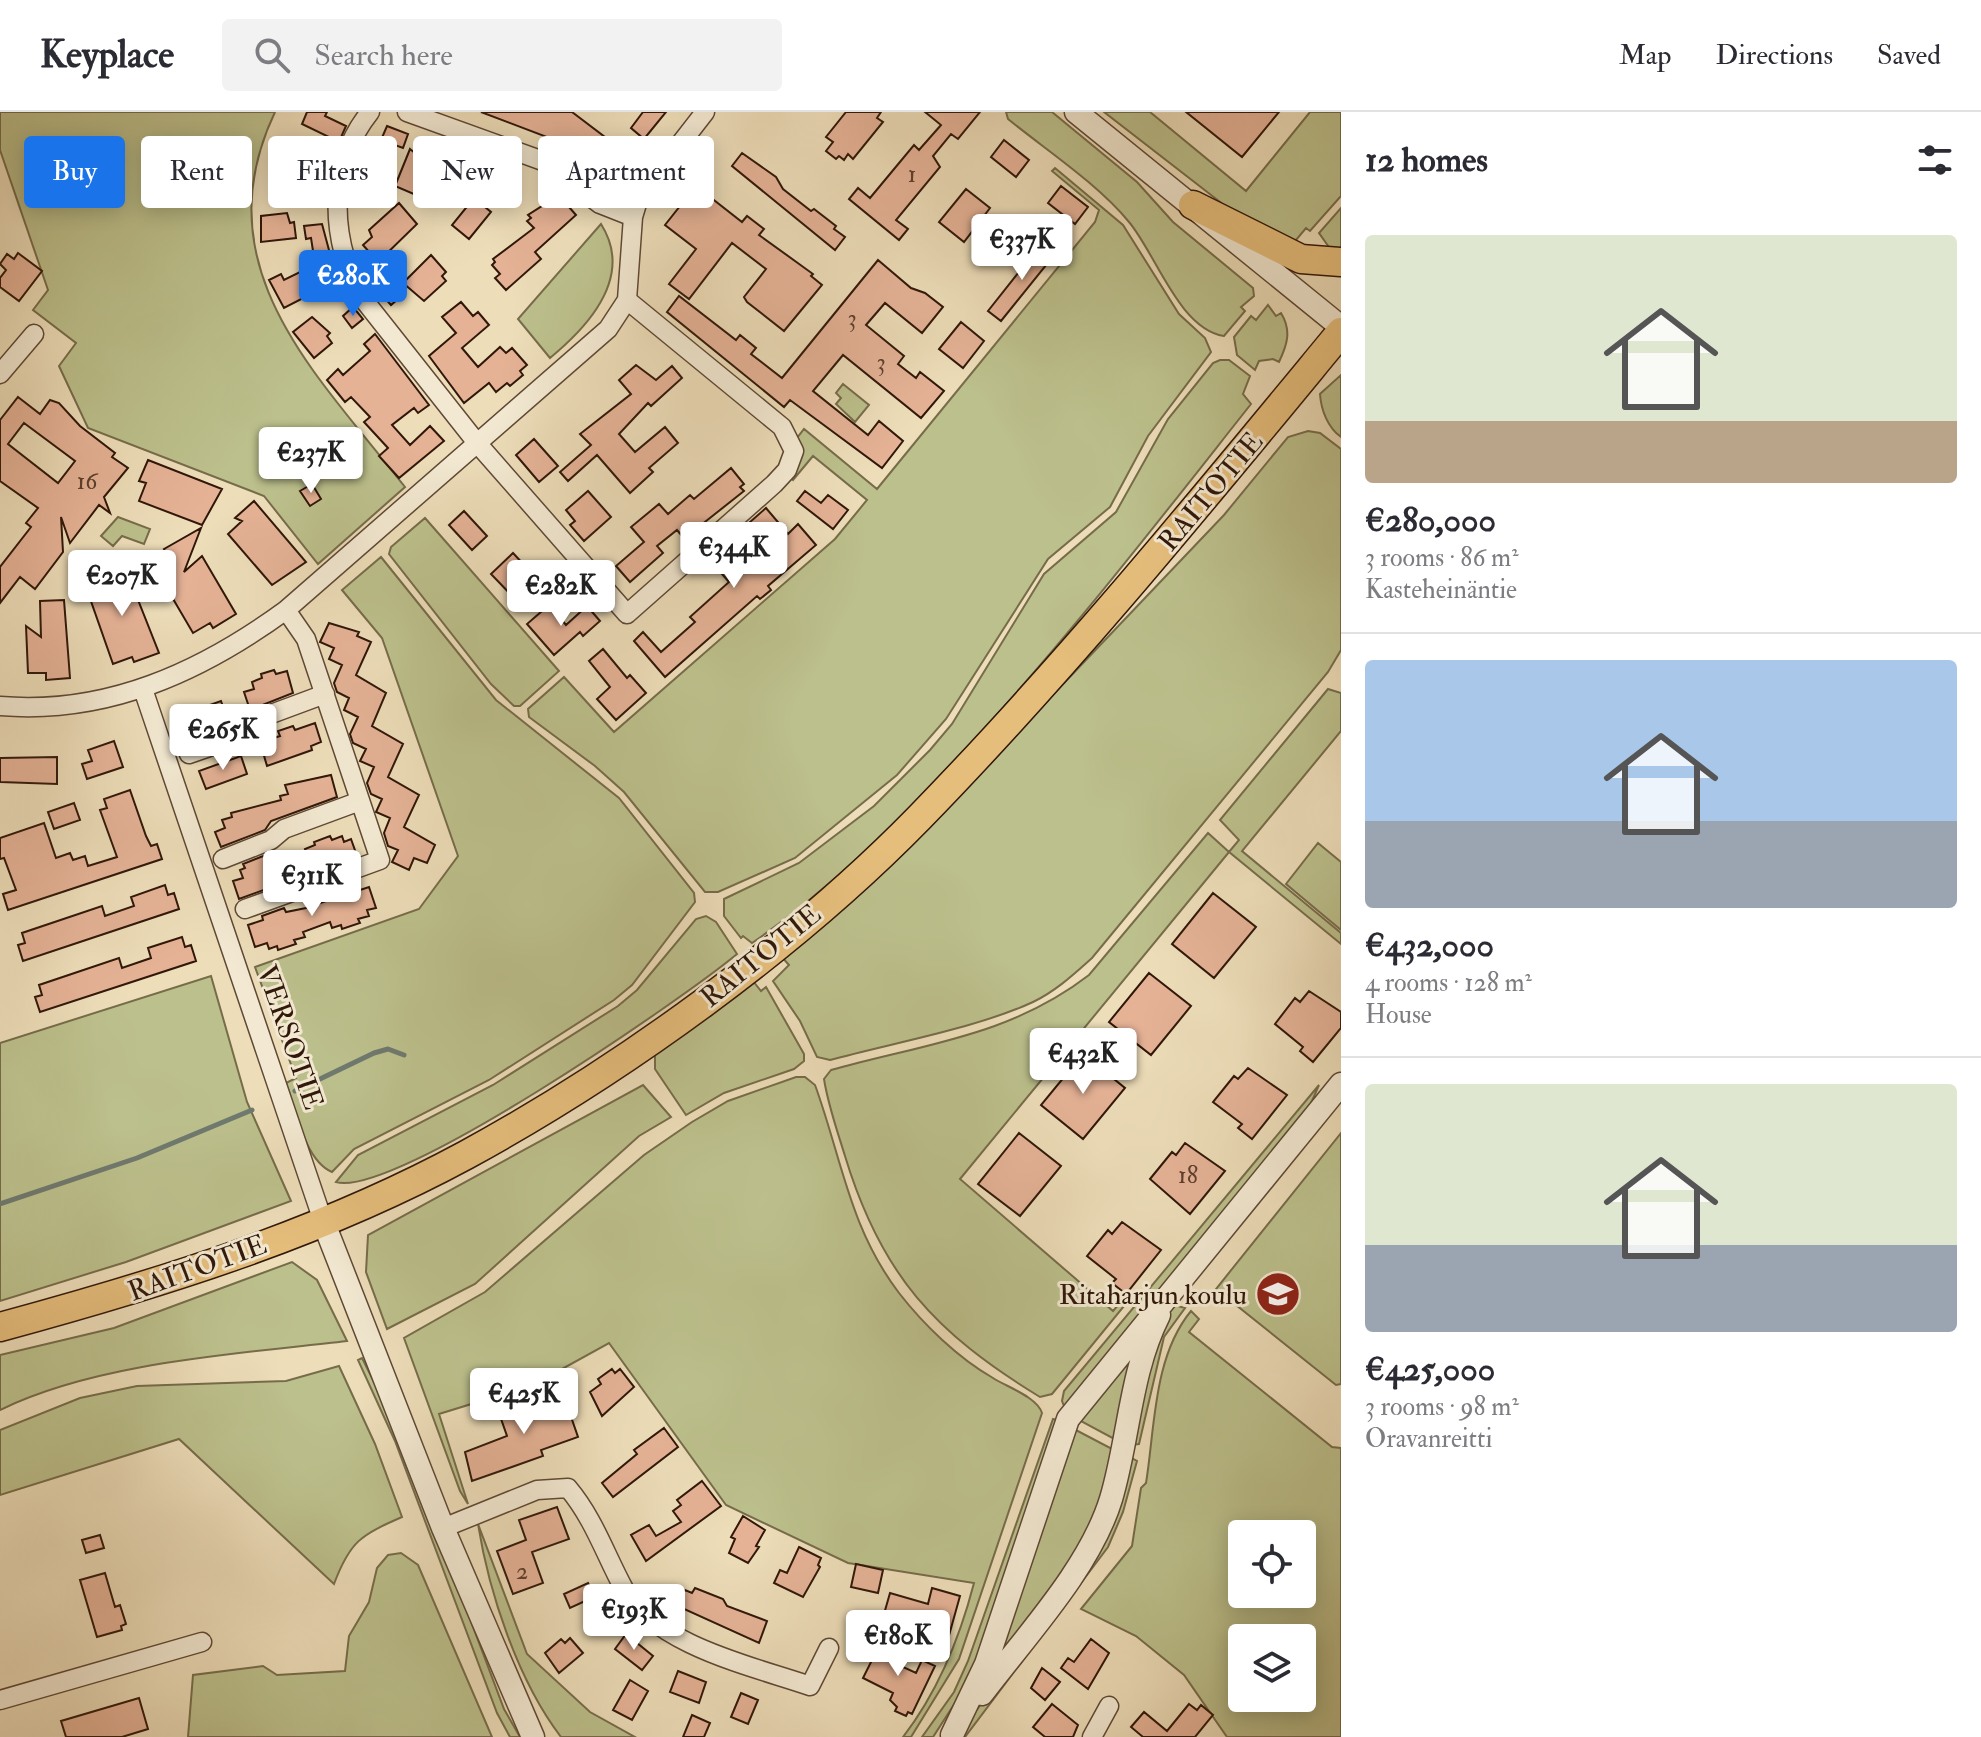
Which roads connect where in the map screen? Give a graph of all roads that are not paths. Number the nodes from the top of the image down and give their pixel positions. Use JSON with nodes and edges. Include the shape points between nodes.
{"nodes":[{"id":1,"x":370,"y":112,"type":"edge"},
{"id":2,"x":407,"y":112,"type":"edge"},
{"id":3,"x":705,"y":112,"type":"edge"},
{"id":4,"x":1076,"y":112,"type":"edge"},
{"id":5,"x":1193,"y":205,"type":"junction"},
{"id":6,"x":633,"y":217,"type":"junction"},
{"id":7,"x":1341,"y":262,"type":"edge"},
{"id":8,"x":627,"y":300,"type":"junction"},
{"id":9,"x":1341,"y":330,"type":"edge"},
{"id":10,"x":34,"y":334,"type":"dead end"},
{"id":11,"x":0,"y":374,"type":"edge"},
{"id":12,"x":477,"y":443,"type":"junction"},
{"id":13,"x":286,"y":610,"type":"junction"},
{"id":14,"x":143,"y":689,"type":"junction"},
{"id":15,"x":325,"y":694,"type":"junction"},
{"id":16,"x":0,"y":706,"type":"edge"},
{"id":17,"x":189,"y":754,"type":"dead end"},
{"id":18,"x":360,"y":801,"type":"junction"},
{"id":19,"x":223,"y":859,"type":"dead end"},
{"id":20,"x":245,"y":909,"type":"dead end"},
{"id":21,"x":1341,"y":1084,"type":"edge"},
{"id":22,"x":323,"y":1221,"type":"junction"},
{"id":23,"x":1172,"y":1289,"type":"junction"},
{"id":24,"x":0,"y":1327,"type":"edge"},
{"id":25,"x":443,"y":1528,"type":"junction"},
{"id":26,"x":202,"y":1642,"type":"dead end"},
{"id":27,"x":829,"y":1648,"type":"dead end"},
{"id":28,"x":0,"y":1700,"type":"edge"},
{"id":29,"x":1109,"y":1706,"type":"dead end"},
{"id":30,"x":951,"y":1736,"type":"edge"},
{"id":31,"x":533,"y":1737,"type":"edge"},
{"id":32,"x":1092,"y":1737,"type":"edge"}],
"edges":[{"from":1,"to":12,"type":"street","via":[[340,176],[336,211],[347,268],[360,295]]},
{"from":2,"to":6,"type":"street","via":[[543,161],[600,204]]},
{"from":3,"to":6,"type":"street","via":[[650,179]]},
{"from":4,"to":5,"type":"street"},
{"from":5,"to":7,"type":"main road","via":[[1301,259]]},
{"from":5,"to":9,"type":"street"},
{"from":6,"to":8,"type":"street"},
{"from":8,"to":12,"type":"street","via":[[592,346]]},
{"from":8,"to":12,"type":"street","via":[[789,434],[794,457],[774,484],[627,614]]},
{"from":9,"to":22,"type":"main road","name":"RAITOTIE","via":[[1100,623],[917,821],[805,921],[593,1079],[464,1156]]},
{"from":10,"to":11,"type":"street"},
{"from":12,"to":13,"type":"street"},
{"from":13,"to":14,"type":"street","via":[[235,647]]},
{"from":13,"to":15,"type":"street","via":[[306,639]]},
{"from":14,"to":16,"type":"street","via":[[87,703]]},
{"from":14,"to":22,"type":"street","name":"VERSOTIE"},
{"from":15,"to":17,"type":"street","via":[[263,717],[238,737]]},
{"from":15,"to":18,"type":"street"},
{"from":18,"to":19,"type":"street"},
{"from":18,"to":20,"type":"street","via":[[380,860]]},
{"from":21,"to":23,"type":"street"},
{"from":22,"to":24,"type":"main road","name":"RAITOTIE","via":[[137,1290]]},
{"from":22,"to":25,"type":"street"},
{"from":23,"to":30,"type":"street","via":[[1068,1419],[986,1664]]},
{"from":23,"to":30,"type":"street","via":[[1151,1330],[1111,1500],[1094,1538]]},
{"from":25,"to":27,"type":"street","via":[[537,1490],[568,1488],[589,1512],[625,1591],[674,1637],[810,1686]]},
{"from":25,"to":31,"type":"street"},
{"from":26,"to":28,"type":"street"},
{"from":29,"to":32,"type":"street"}]}
